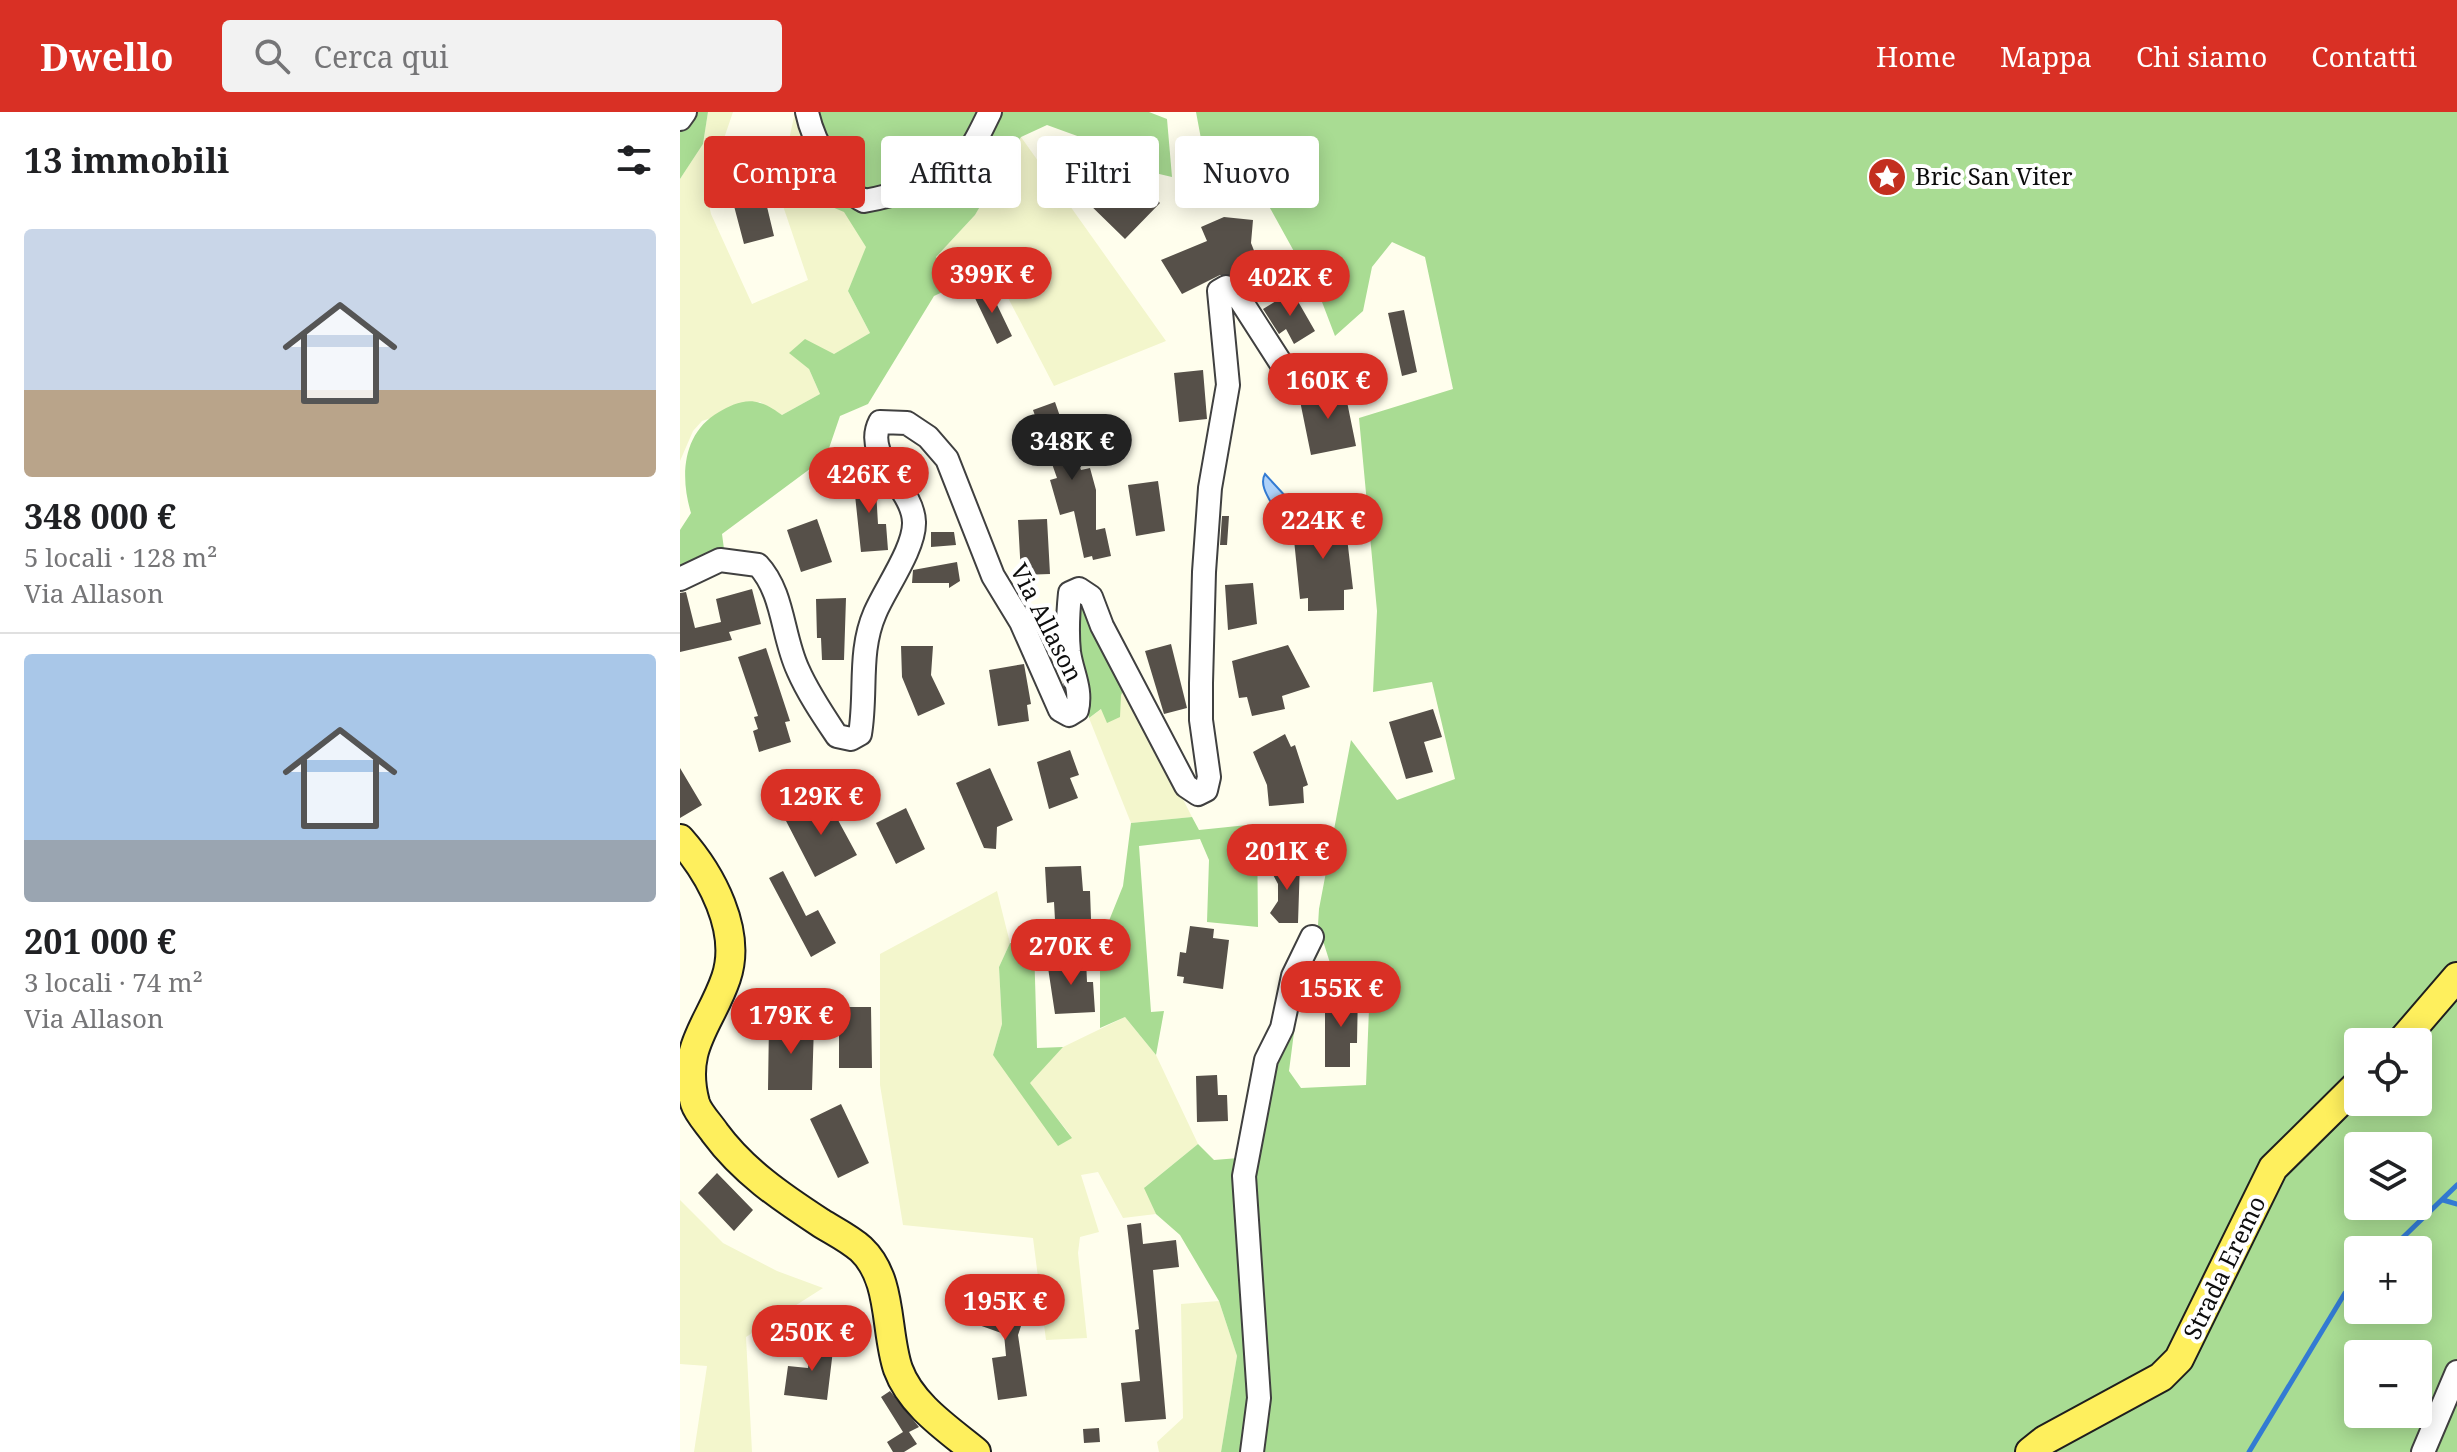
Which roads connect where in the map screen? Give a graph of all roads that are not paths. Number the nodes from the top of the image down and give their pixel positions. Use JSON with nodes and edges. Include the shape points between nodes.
{"nodes":[{"id":1,"x":685,"y":112,"type":"edge"},
{"id":2,"x":807,"y":112,"type":"edge"},
{"id":3,"x":990,"y":112,"type":"edge"},
{"id":4,"x":680,"y":119,"type":"edge"},
{"id":5,"x":1286,"y":371,"type":"dead end"},
{"id":6,"x":680,"y":579,"type":"edge"},
{"id":7,"x":680,"y":839,"type":"edge"},
{"id":8,"x":1312,"y":937,"type":"dead end"},
{"id":9,"x":2457,"y":977,"type":"edge"},
{"id":10,"x":2413,"y":1028,"type":"edge"},
{"id":11,"x":686,"y":1058,"type":"edge"},
{"id":12,"x":2344,"y":1098,"type":"edge"},
{"id":13,"x":2457,"y":1372,"type":"edge"},
{"id":14,"x":976,"y":1452,"type":"edge"},
{"id":15,"x":1252,"y":1452,"type":"edge"},
{"id":16,"x":2030,"y":1452,"type":"edge"},
{"id":17,"x":2423,"y":1452,"type":"edge"}],
"edges":[{"from":1,"to":4,"type":"street"},
{"from":2,"to":3,"type":"street","via":[[837,173],[864,201],[952,167]]},
{"from":5,"to":6,"type":"street","name":"Via Allason","via":[[1234,290],[1219,291],[1228,385],[1210,488],[1201,683],[1209,777],[1206,790],[1198,794],[1186,786],[1091,597],[1079,589],[1070,593],[1068,613],[1069,654],[1080,695],[1077,710],[1069,715],[1060,710],[1021,622],[993,576],[947,459],[907,423],[880,422],[874,433],[914,523],[864,647],[860,734],[851,739],[837,736],[817,704],[797,670],[772,580],[758,565],[720,560]]},
{"from":7,"to":11,"type":"main road","via":[[721,905],[730,943],[726,977]]},
{"from":8,"to":15,"type":"street","via":[[1293,976],[1282,1028],[1266,1060],[1244,1176],[1259,1398]]},
{"from":9,"to":10,"type":"main road"},
{"from":11,"to":14,"type":"main road","via":[[696,1106],[729,1151],[773,1191],[862,1250],[879,1275],[899,1371],[929,1413]]},
{"from":12,"to":16,"type":"main road","name":"Strada Eremo","via":[[2273,1168],[2179,1359],[2161,1377]]},
{"from":13,"to":17,"type":"street"}]}
